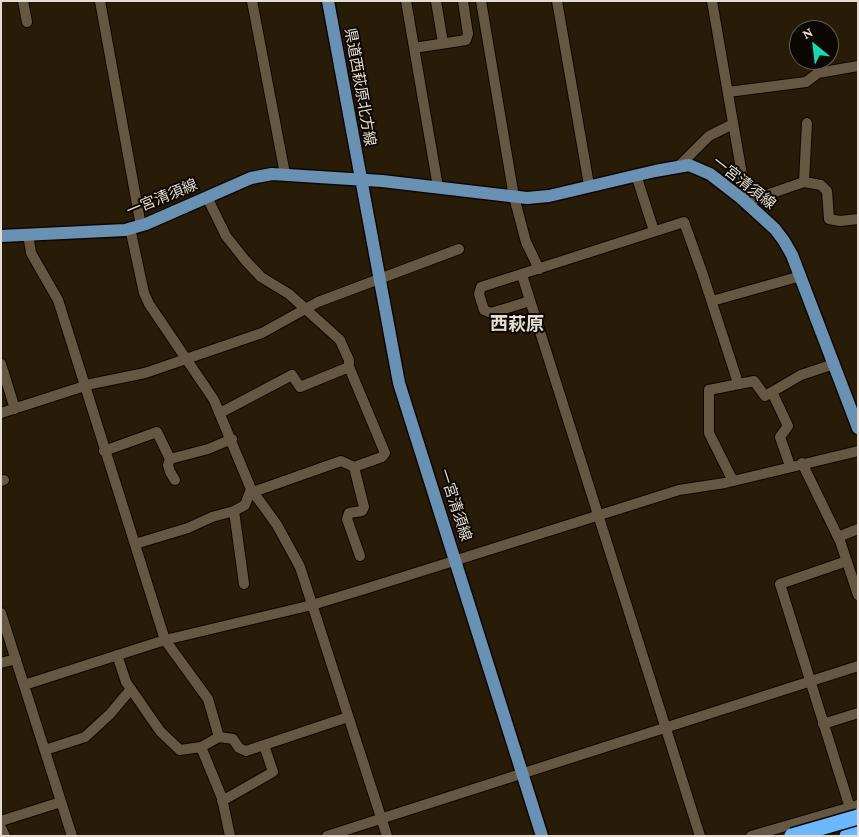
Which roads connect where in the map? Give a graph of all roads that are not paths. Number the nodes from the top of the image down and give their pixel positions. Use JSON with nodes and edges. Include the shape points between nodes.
{"nodes":[{"id":1,"x":23,"y":1,"type":"edge"},
{"id":2,"x":100,"y":1,"type":"edge"},
{"id":3,"x":252,"y":1,"type":"edge"},
{"id":4,"x":328,"y":1,"type":"edge"},
{"id":5,"x":406,"y":1,"type":"edge"},
{"id":6,"x":436,"y":1,"type":"edge"},
{"id":7,"x":464,"y":1,"type":"edge"},
{"id":8,"x":481,"y":1,"type":"edge"},
{"id":9,"x":557,"y":1,"type":"edge"},
{"id":10,"x":712,"y":1,"type":"edge"},
{"id":11,"x":27,"y":22,"type":"dead end"},
{"id":12,"x":443,"y":44,"type":"junction"},
{"id":13,"x":414,"y":48,"type":"junction"},
{"id":14,"x":858,"y":66,"type":"edge"},
{"id":15,"x":839,"y":69,"type":"edge"},
{"id":16,"x":831,"y":70,"type":"joint"},
{"id":17,"x":858,"y":72,"type":"edge"},
{"id":18,"x":728,"y":92,"type":"junction"},
{"id":19,"x":808,"y":123,"type":"dead end"},
{"id":20,"x":733,"y":124,"type":"junction"},
{"id":21,"x":680,"y":165,"type":"junction"},
{"id":22,"x":284,"y":174,"type":"junction"},
{"id":23,"x":636,"y":175,"type":"junction"},
{"id":24,"x":360,"y":179,"type":"junction"},
{"id":25,"x":804,"y":182,"type":"junction"},
{"id":26,"x":589,"y":186,"type":"junction"},
{"id":27,"x":438,"y":187,"type":"junction"},
{"id":28,"x":208,"y":197,"type":"junction"},
{"id":29,"x":514,"y":197,"type":"junction"},
{"id":30,"x":744,"y":200,"type":"junction"},
{"id":31,"x":858,"y":219,"type":"edge"},
{"id":32,"x":136,"y":227,"type":"junction"},
{"id":33,"x":654,"y":231,"type":"junction"},
{"id":34,"x":28,"y":234,"type":"junction"},
{"id":35,"x":1,"y":236,"type":"edge"},
{"id":36,"x":459,"y":249,"type":"dead end"},
{"id":37,"x":539,"y":269,"type":"junction"},
{"id":38,"x":522,"y":275,"type":"junction"},
{"id":39,"x":801,"y":276,"type":"junction"},
{"id":40,"x":378,"y":279,"type":"junction"},
{"id":41,"x":530,"y":301,"type":"junction"},
{"id":42,"x":712,"y":301,"type":"junction"},
{"id":43,"x":304,"y":308,"type":"junction"},
{"id":44,"x":187,"y":358,"type":"junction"},
{"id":45,"x":1,"y":364,"type":"edge"},
{"id":46,"x":834,"y":364,"type":"junction"},
{"id":47,"x":349,"y":367,"type":"junction"},
{"id":48,"x":738,"y":383,"type":"junction"},
{"id":49,"x":85,"y":386,"type":"junction"},
{"id":50,"x":772,"y":392,"type":"junction"},
{"id":51,"x":854,"y":402,"type":"edge"},
{"id":52,"x":15,"y":408,"type":"junction"},
{"id":53,"x":1,"y":413,"type":"edge"},
{"id":54,"x":220,"y":413,"type":"junction"},
{"id":55,"x":858,"y":428,"type":"edge"},
{"id":56,"x":232,"y":439,"type":"junction"},
{"id":57,"x":858,"y":450,"type":"edge"},
{"id":58,"x":104,"y":451,"type":"junction"},
{"id":59,"x":170,"y":460,"type":"junction"},
{"id":60,"x":802,"y":463,"type":"junction"},
{"id":61,"x":790,"y":466,"type":"junction"},
{"id":62,"x":354,"y":468,"type":"junction"},
{"id":63,"x":175,"y":480,"type":"dead end"},
{"id":64,"x":733,"y":481,"type":"junction"},
{"id":65,"x":252,"y":491,"type":"junction"},
{"id":66,"x":234,"y":512,"type":"junction"},
{"id":67,"x":598,"y":515,"type":"junction"},
{"id":68,"x":858,"y":529,"type":"edge"},
{"id":69,"x":838,"y":537,"type":"junction"},
{"id":70,"x":135,"y":544,"type":"junction"},
{"id":71,"x":360,"y":556,"type":"dead end"},
{"id":72,"x":455,"y":560,"type":"junction"},
{"id":73,"x":847,"y":561,"type":"junction"},
{"id":74,"x":244,"y":584,"type":"dead end"},
{"id":75,"x":858,"y":595,"type":"edge"},
{"id":76,"x":312,"y":605,"type":"junction"},
{"id":77,"x":1,"y":613,"type":"edge"},
{"id":78,"x":165,"y":640,"type":"junction"},
{"id":79,"x":117,"y":655,"type":"junction"},
{"id":80,"x":16,"y":659,"type":"junction"},
{"id":81,"x":1,"y":663,"type":"edge"},
{"id":82,"x":858,"y":666,"type":"edge"},
{"id":83,"x":809,"y":682,"type":"junction"},
{"id":84,"x":24,"y":686,"type":"junction"},
{"id":85,"x":131,"y":689,"type":"junction"},
{"id":86,"x":858,"y":713,"type":"edge"},
{"id":87,"x":348,"y":717,"type":"junction"},
{"id":88,"x":823,"y":724,"type":"junction"},
{"id":89,"x":666,"y":728,"type":"junction"},
{"id":90,"x":218,"y":737,"type":"junction"},
{"id":91,"x":264,"y":744,"type":"junction"},
{"id":92,"x":201,"y":747,"type":"junction"},
{"id":93,"x":45,"y":750,"type":"junction"},
{"id":94,"x":522,"y":774,"type":"junction"},
{"id":95,"x":222,"y":801,"type":"junction"},
{"id":96,"x":61,"y":802,"type":"junction"},
{"id":97,"x":855,"y":810,"type":"edge"},
{"id":98,"x":381,"y":818,"type":"junction"},
{"id":99,"x":1,"y":821,"type":"edge"},
{"id":100,"x":1,"y":828,"type":"edge"},
{"id":101,"x":858,"y":832,"type":"edge"},
{"id":102,"x":5,"y":836,"type":"edge"},
{"id":103,"x":72,"y":836,"type":"edge"},
{"id":104,"x":230,"y":836,"type":"edge"},
{"id":105,"x":327,"y":836,"type":"edge"},
{"id":106,"x":387,"y":836,"type":"edge"},
{"id":107,"x":542,"y":836,"type":"edge"},
{"id":108,"x":700,"y":836,"type":"edge"},
{"id":109,"x":751,"y":836,"type":"edge"},
{"id":110,"x":792,"y":836,"type":"edge"},
{"id":111,"x":847,"y":836,"type":"edge"}],
"edges":[{"from":1,"to":11,"type":"street"},
{"from":2,"to":32,"type":"street"},
{"from":3,"to":22,"type":"street"},
{"from":4,"to":24,"type":"main road","name":"県道西萩原北方線"},
{"from":5,"to":13,"type":"street"},
{"from":6,"to":12,"type":"street"},
{"from":7,"to":12,"type":"street","via":[[466,40]]},
{"from":8,"to":29,"type":"street"},
{"from":9,"to":26,"type":"street"},
{"from":10,"to":18,"type":"street"},
{"from":12,"to":13,"type":"street"},
{"from":13,"to":27,"type":"street"},
{"from":14,"to":15,"type":"street"},
{"from":16,"to":17,"type":"street","via":[[832,76]]},
{"from":16,"to":18,"type":"street","via":[[818,73],[806,82]]},
{"from":18,"to":20,"type":"street"},
{"from":19,"to":25,"type":"street"},
{"from":20,"to":21,"type":"street","via":[[709,136]]},
{"from":20,"to":30,"type":"street"},
{"from":21,"to":23,"type":"main road","name":"一宮清須線"},
{"from":21,"to":30,"type":"main road","name":"一宮清須線","via":[[701,169]]},
{"from":22,"to":24,"type":"main road","name":"一宮清須線"},
{"from":22,"to":28,"type":"main road","name":"一宮清須線","via":[[251,178]]},
{"from":23,"to":26,"type":"main road","name":"一宮清須線"},
{"from":23,"to":33,"type":"street"},
{"from":24,"to":27,"type":"main road","name":"一宮清須線"},
{"from":24,"to":40,"type":"main road","name":"一宮清須線"},
{"from":25,"to":30,"type":"street"},
{"from":25,"to":31,"type":"street","via":[[821,185],[827,191],[829,219]]},
{"from":26,"to":29,"type":"main road","name":"一宮清須線","via":[[549,196]]},
{"from":27,"to":29,"type":"main road","name":"一宮清須線"},
{"from":28,"to":32,"type":"main road","name":"一宮清須線"},
{"from":28,"to":43,"type":"street","via":[[222,228],[245,260],[261,277],[289,294]]},
{"from":29,"to":37,"type":"street","via":[[526,242]]},
{"from":30,"to":39,"type":"main road","name":"一宮清須線","via":[[775,229]]},
{"from":32,"to":34,"type":"main road","name":"一宮清須線"},
{"from":32,"to":44,"type":"street","via":[[144,293]]},
{"from":33,"to":37,"type":"street"},
{"from":33,"to":42,"type":"street","via":[[684,222]]},
{"from":34,"to":35,"type":"main road","name":"一宮清須線"},
{"from":34,"to":49,"type":"street","via":[[31,253],[58,300]]},
{"from":36,"to":40,"type":"street"},
{"from":37,"to":38,"type":"street"},
{"from":38,"to":41,"type":"street"},
{"from":38,"to":41,"type":"street","via":[[481,287],[479,294],[484,310],[491,313]]},
{"from":39,"to":42,"type":"street"},
{"from":39,"to":46,"type":"main road","name":"一宮清須線"},
{"from":40,"to":43,"type":"street"},
{"from":40,"to":72,"type":"main road","name":"一宮清須線","via":[[399,383]]},
{"from":41,"to":67,"type":"street"},
{"from":42,"to":48,"type":"street"},
{"from":43,"to":44,"type":"street","via":[[262,333]]},
{"from":43,"to":47,"type":"street","via":[[340,340]]},
{"from":44,"to":49,"type":"street","via":[[127,378]]},
{"from":44,"to":54,"type":"street"},
{"from":45,"to":52,"type":"street"},
{"from":46,"to":50,"type":"street","via":[[801,375]]},
{"from":46,"to":51,"type":"main road","name":"一宮清須線"},
{"from":47,"to":54,"type":"street","via":[[300,387],[292,375]]},
{"from":47,"to":62,"type":"street","via":[[385,453]]},
{"from":48,"to":50,"type":"street","via":[[754,380],[765,396]]},
{"from":48,"to":64,"type":"street","via":[[708,390],[709,433]]},
{"from":49,"to":52,"type":"street"},
{"from":49,"to":58,"type":"street"},
{"from":50,"to":61,"type":"street","via":[[788,426],[780,437]]},
{"from":51,"to":55,"type":"main road","name":"一宮清須線"},
{"from":52,"to":53,"type":"street"},
{"from":54,"to":56,"type":"street"},
{"from":56,"to":59,"type":"street"},
{"from":56,"to":65,"type":"street"},
{"from":57,"to":60,"type":"street"},
{"from":58,"to":59,"type":"street","via":[[157,432]]},
{"from":58,"to":70,"type":"street"},
{"from":59,"to":63,"type":"street","via":[[168,465]]},
{"from":60,"to":61,"type":"street"},
{"from":60,"to":69,"type":"street"},
{"from":61,"to":64,"type":"street"},
{"from":62,"to":65,"type":"street","via":[[341,461]]},
{"from":62,"to":71,"type":"street","via":[[364,507],[362,511],[349,513],[347,519]]},
{"from":64,"to":67,"type":"street","via":[[679,490]]},
{"from":65,"to":66,"type":"street","via":[[245,505]]},
{"from":65,"to":76,"type":"street","via":[[292,550]]},
{"from":66,"to":70,"type":"street"},
{"from":66,"to":74,"type":"street"},
{"from":67,"to":72,"type":"street"},
{"from":67,"to":89,"type":"street"},
{"from":68,"to":69,"type":"street"},
{"from":69,"to":73,"type":"street"},
{"from":70,"to":78,"type":"street"},
{"from":72,"to":76,"type":"street"},
{"from":72,"to":94,"type":"main road","name":"一宮清須線"},
{"from":73,"to":75,"type":"street"},
{"from":73,"to":83,"type":"street","via":[[780,584]]},
{"from":76,"to":78,"type":"street"},
{"from":76,"to":87,"type":"street"},
{"from":77,"to":80,"type":"street"},
{"from":78,"to":79,"type":"street"},
{"from":78,"to":90,"type":"street","via":[[208,699]]},
{"from":79,"to":84,"type":"street"},
{"from":79,"to":85,"type":"street"},
{"from":80,"to":81,"type":"street"},
{"from":80,"to":84,"type":"street"},
{"from":82,"to":83,"type":"street"},
{"from":83,"to":88,"type":"street"},
{"from":83,"to":89,"type":"street"},
{"from":84,"to":93,"type":"street"},
{"from":85,"to":92,"type":"street","via":[[160,731],[180,750]]},
{"from":85,"to":93,"type":"street","via":[[86,738]]},
{"from":86,"to":88,"type":"street"},
{"from":87,"to":91,"type":"street"},
{"from":87,"to":98,"type":"street"},
{"from":88,"to":97,"type":"street"},
{"from":89,"to":94,"type":"street"},
{"from":89,"to":108,"type":"street"},
{"from":90,"to":91,"type":"street","via":[[233,739],[239,748],[246,751]]},
{"from":90,"to":92,"type":"street"},
{"from":91,"to":95,"type":"street","via":[[273,772]]},
{"from":92,"to":95,"type":"street"},
{"from":93,"to":96,"type":"street"},
{"from":94,"to":98,"type":"street"},
{"from":94,"to":107,"type":"main road","name":"一宮清須線"},
{"from":95,"to":104,"type":"street"},
{"from":96,"to":99,"type":"street"},
{"from":96,"to":103,"type":"street"},
{"from":97,"to":101,"type":"street"},
{"from":97,"to":109,"type":"street"},
{"from":97,"to":110,"type":"highway","bridge":true},
{"from":98,"to":105,"type":"street"},
{"from":98,"to":106,"type":"street"},
{"from":100,"to":102,"type":"street"},
{"from":101,"to":111,"type":"highway"}]}
